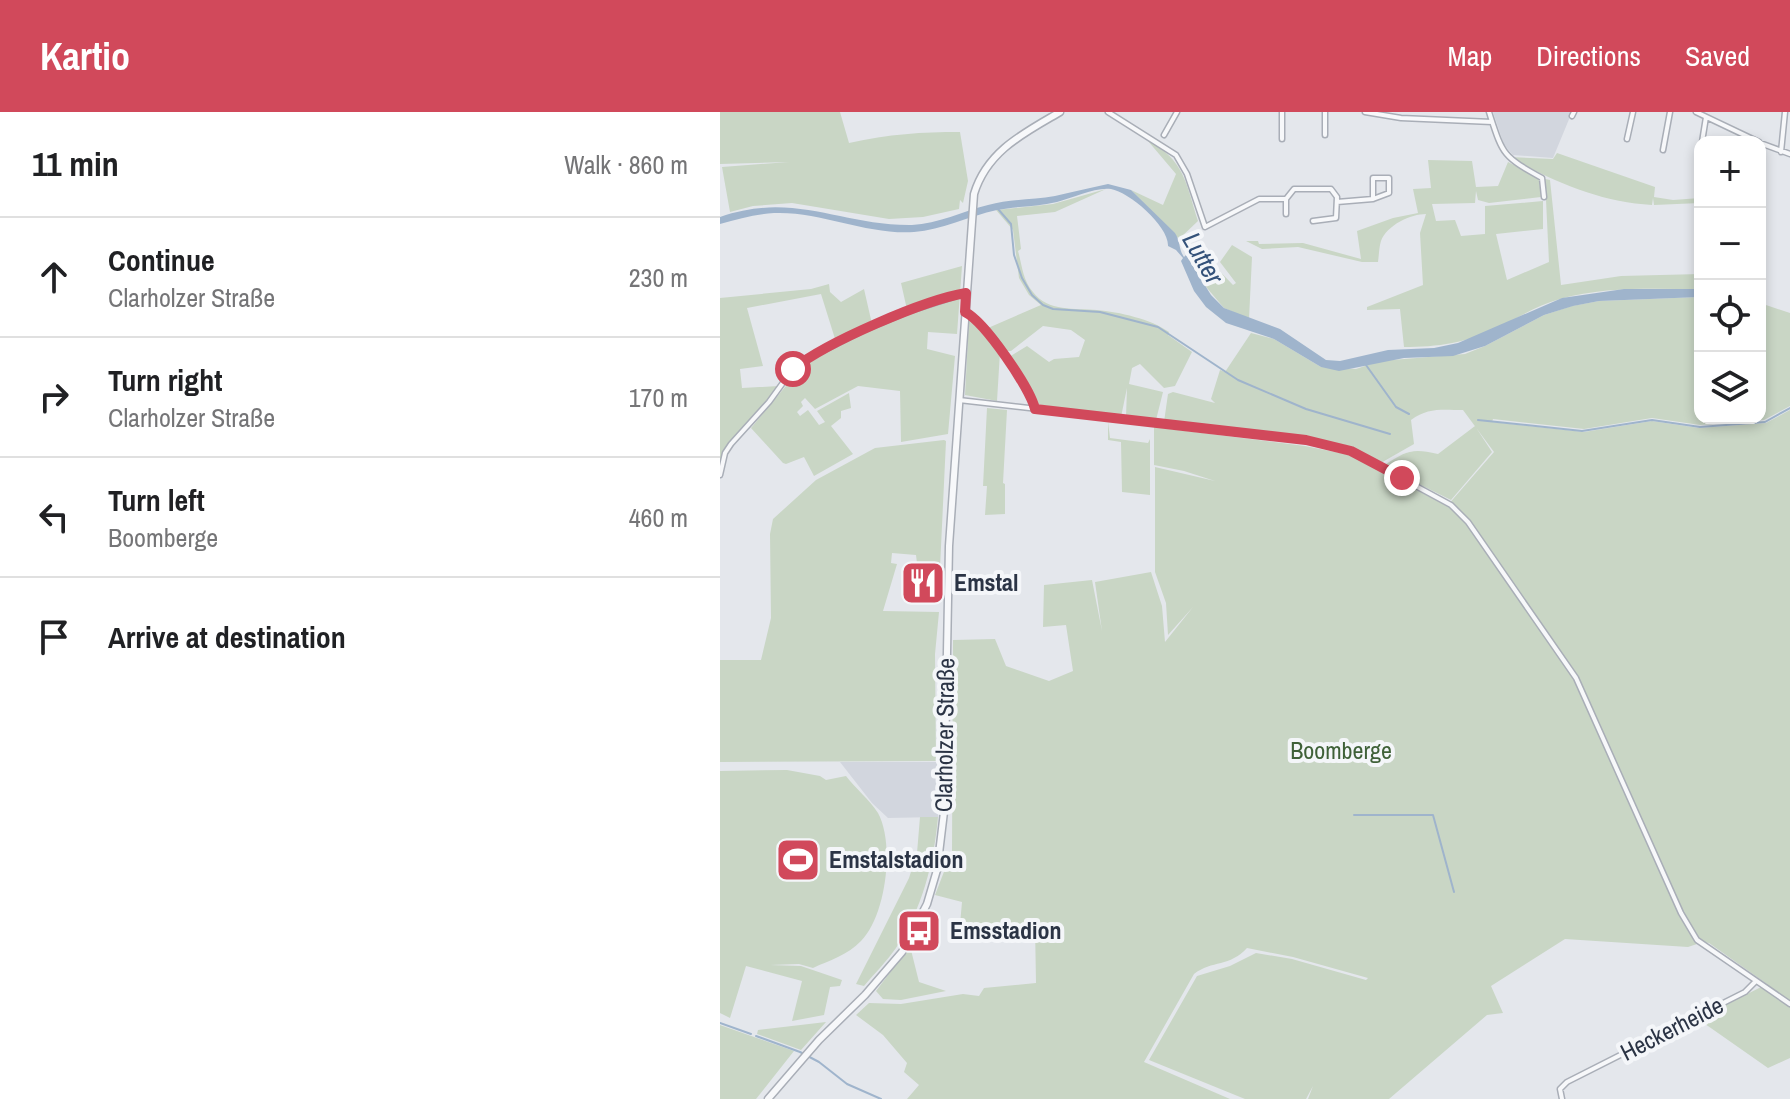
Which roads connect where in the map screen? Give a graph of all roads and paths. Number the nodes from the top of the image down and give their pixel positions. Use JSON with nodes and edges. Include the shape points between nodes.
{"nodes":[{"id":1,"x":1060,"y":112,"type":"edge"},
{"id":2,"x":1108,"y":112,"type":"edge"},
{"id":3,"x":1177,"y":112,"type":"edge"},
{"id":4,"x":1282,"y":112,"type":"edge"},
{"id":5,"x":1325,"y":112,"type":"edge"},
{"id":6,"x":1365,"y":112,"type":"edge"},
{"id":7,"x":1489,"y":112,"type":"edge"},
{"id":8,"x":1633,"y":112,"type":"edge"},
{"id":9,"x":1670,"y":112,"type":"edge"},
{"id":10,"x":1696,"y":112,"type":"edge"},
{"id":11,"x":1785,"y":112,"type":"edge"},
{"id":12,"x":1401,"y":115,"type":"edge"},
{"id":13,"x":1706,"y":116,"type":"junction"},
{"id":14,"x":1492,"y":122,"type":"junction"},
{"id":15,"x":1742,"y":134,"type":"joint"},
{"id":16,"x":1164,"y":135,"type":"dead end"},
{"id":17,"x":1325,"y":135,"type":"dead end"},
{"id":18,"x":1703,"y":136,"type":"edge"},
{"id":19,"x":1746,"y":136,"type":"edge"},
{"id":20,"x":1282,"y":139,"type":"dead end"},
{"id":21,"x":1627,"y":139,"type":"dead end"},
{"id":22,"x":1766,"y":145,"type":"edge"},
{"id":23,"x":1663,"y":150,"type":"dead end"},
{"id":24,"x":1781,"y":152,"type":"junction"},
{"id":25,"x":1790,"y":154,"type":"edge"},
{"id":26,"x":1544,"y":197,"type":"dead end"},
{"id":27,"x":1286,"y":199,"type":"junction"},
{"id":28,"x":1373,"y":199,"type":"junction"},
{"id":29,"x":1337,"y":202,"type":"junction"},
{"id":30,"x":1286,"y":214,"type":"dead end"},
{"id":31,"x":1313,"y":221,"type":"dead end"},
{"id":32,"x":966,"y":293,"type":"junction"},
{"id":33,"x":965,"y":312,"type":"junction"},
{"id":34,"x":959,"y":400,"type":"junction"},
{"id":35,"x":1035,"y":409,"type":"junction"},
{"id":36,"x":720,"y":475,"type":"edge"},
{"id":37,"x":1756,"y":981,"type":"junction"},
{"id":38,"x":1790,"y":1004,"type":"edge"},
{"id":39,"x":768,"y":1099,"type":"edge"},
{"id":40,"x":1562,"y":1099,"type":"edge"}],
"edges":[{"from":1,"to":32,"type":"street","name":"Clarholzer Straße","via":[[997,153],[982,172],[972,205]]},
{"from":2,"to":27,"type":"street","via":[[1176,155],[1205,227],[1259,199]]},
{"from":3,"to":16,"type":"street"},
{"from":4,"to":20,"type":"street"},
{"from":5,"to":17,"type":"street"},
{"from":6,"to":12,"type":"street"},
{"from":7,"to":14,"type":"street"},
{"from":8,"to":21,"type":"street"},
{"from":9,"to":23,"type":"street"},
{"from":10,"to":13,"type":"street"},
{"from":11,"to":24,"type":"street"},
{"from":12,"to":14,"type":"street"},
{"from":13,"to":15,"type":"street"},
{"from":13,"to":18,"type":"street"},
{"from":14,"to":26,"type":"street","via":[[1509,160],[1542,178]]},
{"from":15,"to":19,"type":"street"},
{"from":22,"to":24,"type":"street"},
{"from":24,"to":25,"type":"street"},
{"from":27,"to":29,"type":"street","via":[[1294,189],[1331,189]]},
{"from":27,"to":30,"type":"street"},
{"from":28,"to":28,"type":"street","via":[[1373,178],[1389,178],[1389,193]]},
{"from":28,"to":29,"type":"street"},
{"from":29,"to":31,"type":"street","via":[[1334,220]]},
{"from":32,"to":33,"type":"street","name":"Clarholzer Straße"},
{"from":32,"to":36,"type":"street","via":[[878,324],[805,360],[731,444]]},
{"from":33,"to":34,"type":"street","name":"Clarholzer Straße"},
{"from":33,"to":35,"type":"street","via":[[1006,356]]},
{"from":34,"to":35,"type":"street"},
{"from":34,"to":39,"type":"street","name":"Clarholzer Straße","via":[[949,561],[944,812],[937,870],[927,904],[902,952]]},
{"from":35,"to":37,"type":"street","via":[[1306,440],[1351,451],[1451,505],[1576,678],[1693,935]]},
{"from":37,"to":38,"type":"street"},
{"from":37,"to":40,"type":"street","name":"Heckerheide","via":[[1745,992],[1567,1082],[1560,1089]]}]}
